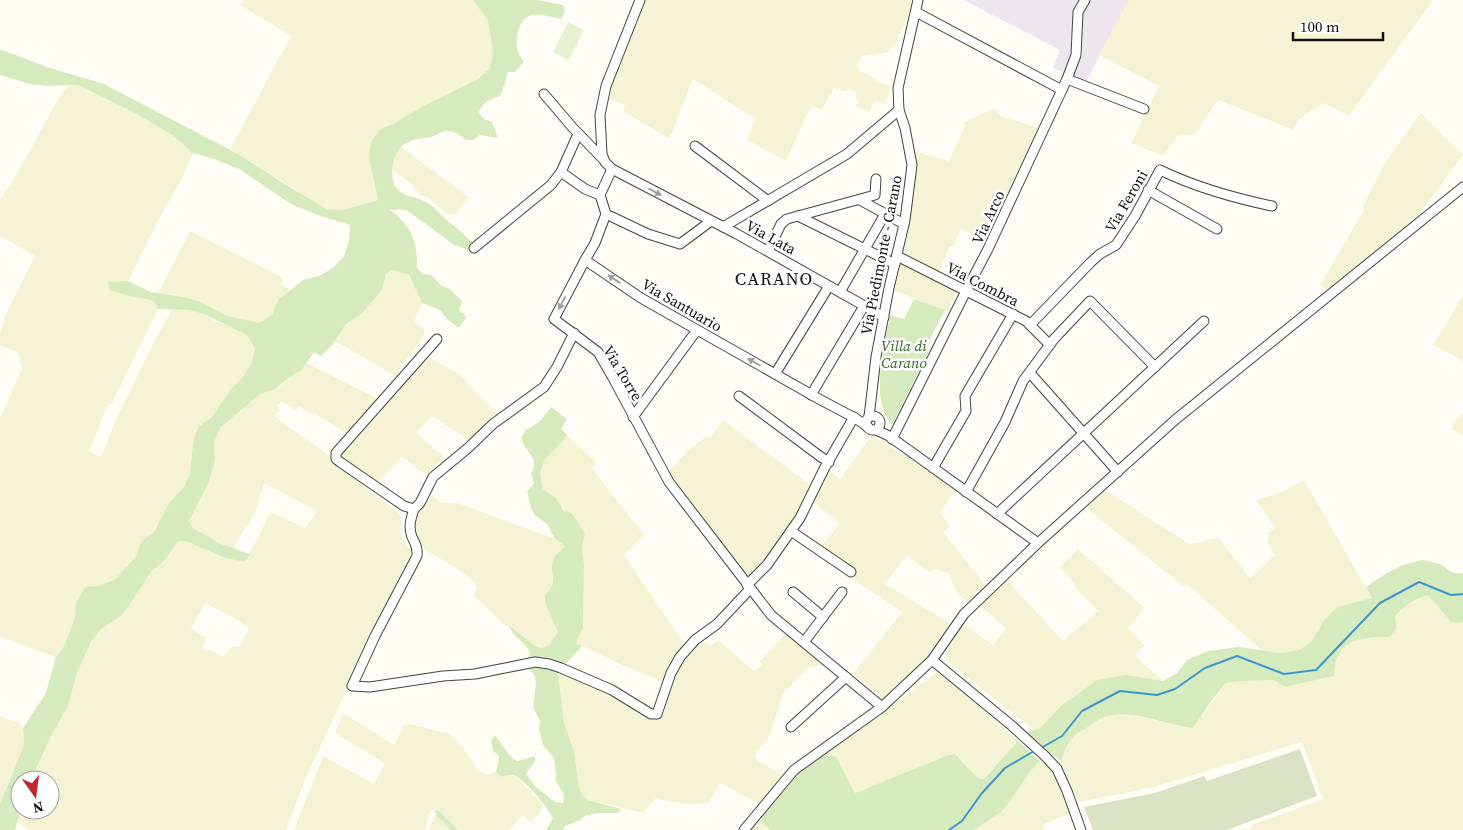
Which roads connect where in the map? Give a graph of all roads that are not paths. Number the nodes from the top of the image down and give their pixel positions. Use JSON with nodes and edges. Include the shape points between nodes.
{"nodes":[{"id":1,"x":640,"y":0,"type":"edge"},
{"id":2,"x":918,"y":0,"type":"edge"},
{"id":3,"x":1085,"y":0,"type":"edge"},
{"id":4,"x":916,"y":12,"type":"junction"},
{"id":5,"x":1067,"y":78,"type":"junction"},
{"id":6,"x":1062,"y":90,"type":"junction"},
{"id":7,"x":544,"y":94,"type":"dead end"},
{"id":8,"x":1144,"y":109,"type":"dead end"},
{"id":9,"x":899,"y":110,"type":"junction"},
{"id":10,"x":578,"y":134,"type":"junction"},
{"id":11,"x":695,"y":146,"type":"dead end"},
{"id":12,"x":609,"y":166,"type":"junction"},
{"id":13,"x":561,"y":172,"type":"junction"},
{"id":14,"x":876,"y":179,"type":"dead end"},
{"id":15,"x":1463,"y":187,"type":"edge"},
{"id":16,"x":1148,"y":190,"type":"junction"},
{"id":17,"x":600,"y":195,"type":"junction"},
{"id":18,"x":860,"y":200,"type":"junction"},
{"id":19,"x":768,"y":201,"type":"junction"},
{"id":20,"x":1272,"y":206,"type":"dead end"},
{"id":21,"x":606,"y":214,"type":"junction"},
{"id":22,"x":885,"y":214,"type":"junction"},
{"id":23,"x":798,"y":216,"type":"junction"},
{"id":24,"x":711,"y":221,"type":"junction"},
{"id":25,"x":904,"y":224,"type":"junction"},
{"id":26,"x":723,"y":227,"type":"junction"},
{"id":27,"x":1217,"y":229,"type":"dead end"},
{"id":28,"x":474,"y":248,"type":"dead end"},
{"id":29,"x":864,"y":249,"type":"junction"},
{"id":30,"x":768,"y":251,"type":"junction"},
{"id":31,"x":585,"y":260,"type":"junction"},
{"id":32,"x":896,"y":260,"type":"junction"},
{"id":33,"x":829,"y":286,"type":"junction"},
{"id":34,"x":966,"y":291,"type":"junction"},
{"id":35,"x":840,"y":292,"type":"junction"},
{"id":36,"x":864,"y":306,"type":"junction"},
{"id":37,"x":1013,"y":314,"type":"junction"},
{"id":38,"x":884,"y":317,"type":"junction"},
{"id":39,"x":1204,"y":321,"type":"dead end"},
{"id":40,"x":1030,"y":325,"type":"junction"},
{"id":41,"x":697,"y":330,"type":"junction"},
{"id":42,"x":574,"y":333,"type":"junction"},
{"id":43,"x":437,"y":339,"type":"dead end"},
{"id":44,"x":1050,"y":345,"type":"junction"},
{"id":45,"x":1155,"y":367,"type":"junction"},
{"id":46,"x":1030,"y":372,"type":"junction"},
{"id":47,"x":775,"y":374,"type":"junction"},
{"id":48,"x":811,"y":394,"type":"junction"},
{"id":49,"x":739,"y":396,"type":"dead end"},
{"id":50,"x":633,"y":417,"type":"junction"},
{"id":51,"x":854,"y":417,"type":"junction"},
{"id":52,"x":873,"y":423,"type":"junction"},
{"id":53,"x":1083,"y":434,"type":"junction"},
{"id":54,"x":891,"y":438,"type":"junction"},
{"id":55,"x":829,"y":462,"type":"junction"},
{"id":56,"x":933,"y":468,"type":"junction"},
{"id":57,"x":1118,"y":472,"type":"junction"},
{"id":58,"x":966,"y":492,"type":"junction"},
{"id":59,"x":414,"y":509,"type":"junction"},
{"id":60,"x":997,"y":514,"type":"junction"},
{"id":61,"x":791,"y":531,"type":"junction"},
{"id":62,"x":1038,"y":544,"type":"junction"},
{"id":63,"x":851,"y":572,"type":"dead end"},
{"id":64,"x":748,"y":587,"type":"junction"},
{"id":65,"x":793,"y":592,"type":"dead end"},
{"id":66,"x":842,"y":592,"type":"dead end"},
{"id":67,"x":823,"y":617,"type":"junction"},
{"id":68,"x":804,"y":642,"type":"junction"},
{"id":69,"x":932,"y":660,"type":"junction"},
{"id":70,"x":846,"y":677,"type":"junction"},
{"id":71,"x":882,"y":707,"type":"junction"},
{"id":72,"x":791,"y":727,"type":"dead end"},
{"id":73,"x":744,"y":830,"type":"edge"},
{"id":74,"x":1081,"y":830,"type":"edge"}],
"edges":[{"from":1,"to":12,"type":"street","via":[[606,86],[600,115],[602,154]]},
{"from":2,"to":4,"type":"street","name":"Via Piedimonte - Carano"},
{"from":3,"to":5,"type":"street","name":"Via Arco","via":[[1078,12],[1076,55]]},
{"from":4,"to":6,"type":"street"},
{"from":4,"to":9,"type":"street","name":"Via Piedimonte - Carano","via":[[898,88]]},
{"from":5,"to":6,"type":"street","name":"Via Arco"},
{"from":5,"to":8,"type":"street"},
{"from":6,"to":34,"type":"street","name":"Via Arco"},
{"from":7,"to":10,"type":"street","name":"Via Lata"},
{"from":9,"to":19,"type":"street","via":[[847,154]]},
{"from":9,"to":25,"type":"street","name":"Via Piedimonte - Carano","via":[[912,165]]},
{"from":10,"to":12,"type":"street","name":"Via Lata"},
{"from":10,"to":13,"type":"street"},
{"from":11,"to":19,"type":"street"},
{"from":12,"to":17,"type":"street"},
{"from":12,"to":24,"type":"street","name":"Via Lata","one_way":true},
{"from":13,"to":17,"type":"street"},
{"from":13,"to":28,"type":"street","via":[[551,185]]},
{"from":14,"to":18,"type":"street","via":[[875,195]]},
{"from":15,"to":57,"type":"street","via":[[1175,420]]},
{"from":16,"to":20,"type":"street","name":"Via Feroni","via":[[1160,170],[1235,198]]},
{"from":16,"to":27,"type":"street"},
{"from":16,"to":40,"type":"street","name":"Via Feroni","via":[[1116,245],[1095,259]]},
{"from":17,"to":21,"type":"street"},
{"from":18,"to":22,"type":"street"},
{"from":18,"to":23,"type":"street"},
{"from":19,"to":26,"type":"street"},
{"from":21,"to":24,"type":"street","via":[[648,234],[680,244]]},
{"from":21,"to":31,"type":"street"},
{"from":22,"to":25,"type":"street"},
{"from":22,"to":29,"type":"street"},
{"from":23,"to":29,"type":"street","name":"Via Combra"},
{"from":23,"to":30,"type":"street","via":[[781,224]]},
{"from":24,"to":26,"type":"street","name":"Via Lata"},
{"from":25,"to":32,"type":"street","name":"Via Piedimonte - Carano"},
{"from":26,"to":30,"type":"street","name":"Via Lata"},
{"from":29,"to":32,"type":"street","name":"Via Combra"},
{"from":29,"to":35,"type":"street"},
{"from":30,"to":33,"type":"street","name":"Via Lata"},
{"from":41,"to":31,"type":"street","name":"Via Santuario","one_way":true,"via":[[641,298]]},
{"from":31,"to":42,"type":"street","name":"Via Torre","one_way":true,"via":[[554,318]]},
{"from":32,"to":34,"type":"street","name":"Via Combra"},
{"from":32,"to":38,"type":"street","name":"Via Piedimonte - Carano"},
{"from":33,"to":35,"type":"street","name":"Via Lata"},
{"from":33,"to":47,"type":"street"},
{"from":34,"to":37,"type":"street","name":"Via Combra"},
{"from":34,"to":54,"type":"street","name":"Via Arco"},
{"from":35,"to":36,"type":"street","name":"Via Lata"},
{"from":36,"to":38,"type":"street","name":"Via Lata"},
{"from":36,"to":48,"type":"street"},
{"from":37,"to":40,"type":"street","name":"Via Combra"},
{"from":37,"to":56,"type":"street","via":[[965,396],[966,411]]},
{"from":38,"to":52,"type":"street","name":"Via Piedimonte - Carano","via":[[876,357]]},
{"from":39,"to":45,"type":"street"},
{"from":40,"to":44,"type":"street","name":"Via Combra"},
{"from":47,"to":41,"type":"street","name":"Via Santuario","one_way":true},
{"from":41,"to":50,"type":"street","name":"Via Torre"},
{"from":42,"to":50,"type":"street","name":"Via Torre","via":[[598,352]]},
{"from":42,"to":59,"type":"street","via":[[544,387],[493,424],[433,476]]},
{"from":43,"to":59,"type":"street","via":[[336,453],[336,460],[404,506]]},
{"from":44,"to":45,"type":"street","via":[[1090,301]]},
{"from":44,"to":46,"type":"street"},
{"from":45,"to":53,"type":"street"},
{"from":46,"to":53,"type":"street"},
{"from":46,"to":58,"type":"street"},
{"from":47,"to":48,"type":"street","name":"Via Santuario"},
{"from":48,"to":51,"type":"street","name":"Via Santuario"},
{"from":49,"to":55,"type":"street"},
{"from":50,"to":64,"type":"street","via":[[669,482]]},
{"from":51,"to":52,"type":"street","name":"Via Santuario"},
{"from":51,"to":55,"type":"street"},
{"from":52,"to":54,"type":"street"},
{"from":53,"to":57,"type":"street"},
{"from":53,"to":60,"type":"street"},
{"from":54,"to":56,"type":"street"},
{"from":55,"to":61,"type":"street"},
{"from":56,"to":58,"type":"street"},
{"from":57,"to":62,"type":"street"},
{"from":58,"to":60,"type":"street"},
{"from":59,"to":64,"type":"street","via":[[409,526],[417,556],[352,686],[370,687],[475,674],[535,662],[555,666],[604,686],[651,714],[658,714],[680,657],[695,640],[717,624]]},
{"from":60,"to":62,"type":"street"},
{"from":61,"to":63,"type":"street"},
{"from":61,"to":64,"type":"street"},
{"from":62,"to":69,"type":"street","via":[[964,614]]},
{"from":64,"to":68,"type":"street","via":[[771,615]]},
{"from":65,"to":67,"type":"street"},
{"from":66,"to":67,"type":"street"},
{"from":67,"to":68,"type":"street"},
{"from":68,"to":70,"type":"street"},
{"from":69,"to":71,"type":"street"},
{"from":69,"to":74,"type":"street","via":[[1011,725],[1057,769]]},
{"from":70,"to":71,"type":"street"},
{"from":70,"to":72,"type":"street"},
{"from":71,"to":73,"type":"street","via":[[794,770]]}]}
